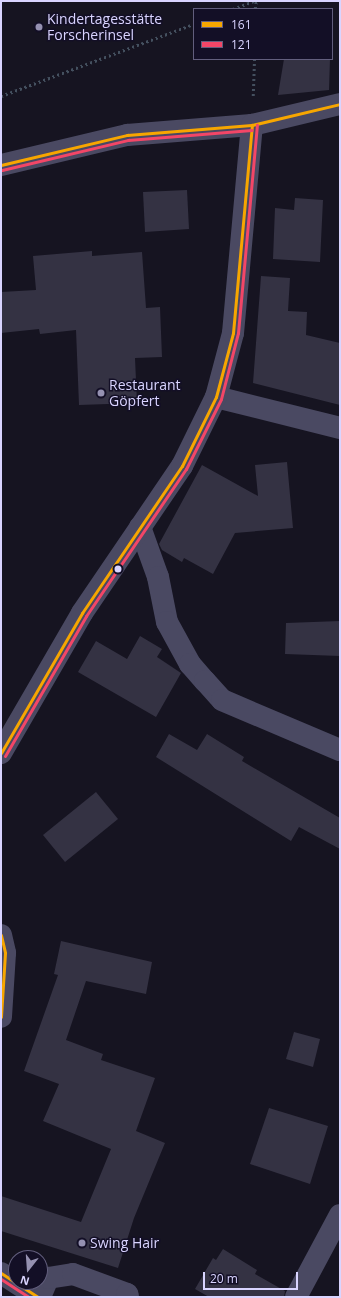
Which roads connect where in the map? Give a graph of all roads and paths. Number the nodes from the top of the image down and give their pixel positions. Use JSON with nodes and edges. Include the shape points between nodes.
{"nodes":[{"id":1,"x":255,"y":1,"type":"edge"},
{"id":2,"x":236,"y":8,"type":"edge"},
{"id":3,"x":193,"y":24,"type":"edge"},
{"id":4,"x":254,"y":60,"type":"edge"},
{"id":5,"x":1,"y":96,"type":"edge"},
{"id":6,"x":340,"y":104,"type":"edge"},
{"id":7,"x":252,"y":125,"type":"junction"},
{"id":8,"x":1,"y":165,"type":"edge"},
{"id":9,"x":216,"y":397,"type":"junction"},
{"id":10,"x":340,"y":428,"type":"edge"},
{"id":11,"x":140,"y":527,"type":"junction"},
{"id":12,"x":340,"y":750,"type":"edge"},
{"id":13,"x":1,"y":753,"type":"edge"},
{"id":14,"x":1,"y":935,"type":"edge"},
{"id":15,"x":1,"y":1017,"type":"edge"},
{"id":16,"x":340,"y":1215,"type":"edge"},
{"id":17,"x":1,"y":1273,"type":"edge"},
{"id":18,"x":39,"y":1297,"type":"edge"},
{"id":19,"x":128,"y":1297,"type":"edge"},
{"id":20,"x":296,"y":1297,"type":"edge"}],
"edges":[{"from":1,"to":2,"type":"path"},
{"from":3,"to":5,"type":"path"},
{"from":4,"to":7,"type":"path"},
{"from":6,"to":7,"type":"street"},
{"from":7,"to":8,"type":"street","via":[[128,135]]},
{"from":7,"to":9,"type":"street","via":[[233,333]]},
{"from":9,"to":10,"type":"street"},
{"from":9,"to":11,"type":"street","via":[[182,466]]},
{"from":11,"to":12,"type":"street","via":[[158,577],[167,622],[190,664],[200,676],[222,700]]},
{"from":11,"to":13,"type":"street","via":[[82,613]]},
{"from":14,"to":15,"type":"street","via":[[5,953]]},
{"from":16,"to":20,"type":"street"},
{"from":17,"to":18,"type":"street"},
{"from":18,"to":19,"type":"street","via":[[48,1278],[73,1274],[128,1294]]}]}
